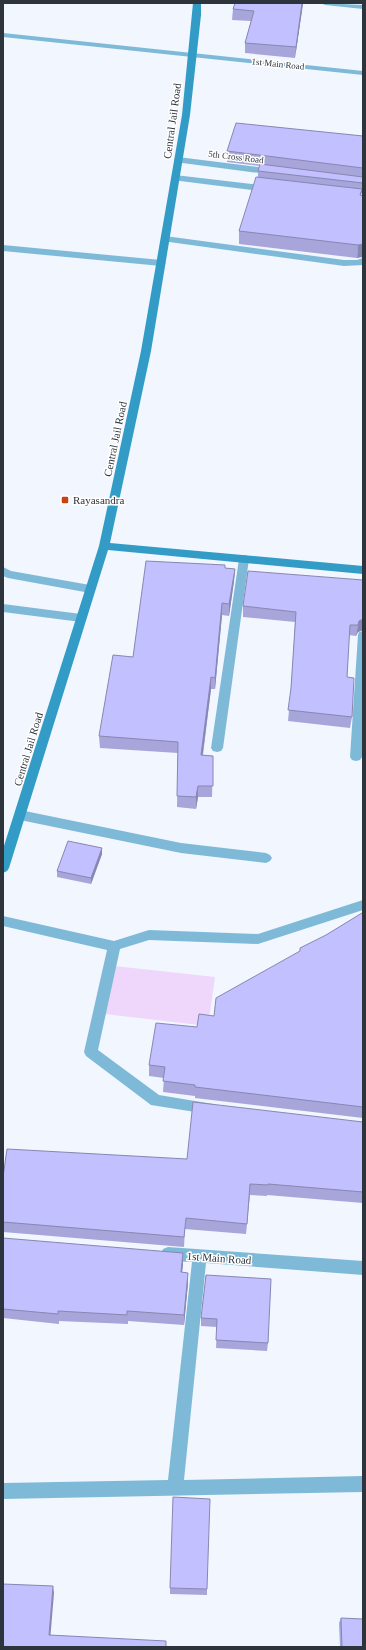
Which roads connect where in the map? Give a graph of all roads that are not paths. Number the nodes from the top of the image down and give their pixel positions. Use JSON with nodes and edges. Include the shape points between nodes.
{"nodes":[{"id":1,"x":196,"y":3,"type":"edge"},
{"id":2,"x":325,"y":3,"type":"edge"},
{"id":3,"x":363,"y":7,"type":"edge"},
{"id":4,"x":3,"y":35,"type":"edge"},
{"id":5,"x":192,"y":55,"type":"junction"},
{"id":6,"x":363,"y":73,"type":"edge"},
{"id":7,"x":178,"y":160,"type":"junction"},
{"id":8,"x":286,"y":173,"type":"edge"},
{"id":9,"x":175,"y":178,"type":"junction"},
{"id":10,"x":279,"y":190,"type":"edge"},
{"id":11,"x":165,"y":239,"type":"junction"},
{"id":12,"x":3,"y":248,"type":"edge"},
{"id":13,"x":363,"y":261,"type":"edge"},
{"id":14,"x":160,"y":263,"type":"junction"},
{"id":15,"x":104,"y":546,"type":"junction"},
{"id":16,"x":244,"y":559,"type":"junction"},
{"id":17,"x":363,"y":570,"type":"edge"},
{"id":18,"x":3,"y":571,"type":"edge"},
{"id":19,"x":90,"y":589,"type":"junction"},
{"id":20,"x":3,"y":608,"type":"edge"},
{"id":21,"x":81,"y":618,"type":"junction"},
{"id":22,"x":363,"y":635,"type":"edge"},
{"id":23,"x":217,"y":748,"type":"dead end"},
{"id":24,"x":356,"y":756,"type":"dead end"},
{"id":25,"x":20,"y":815,"type":"junction"},
{"id":26,"x":266,"y":858,"type":"dead end"},
{"id":27,"x":3,"y":868,"type":"edge"},
{"id":28,"x":363,"y":905,"type":"edge"},
{"id":29,"x":3,"y":921,"type":"edge"},
{"id":30,"x":114,"y":946,"type":"junction"},
{"id":31,"x":218,"y":1109,"type":"edge"},
{"id":32,"x":153,"y":1253,"type":"edge"},
{"id":33,"x":200,"y":1257,"type":"junction"},
{"id":34,"x":363,"y":1268,"type":"edge"},
{"id":35,"x":363,"y":1484,"type":"edge"},
{"id":36,"x":175,"y":1488,"type":"junction"},
{"id":37,"x":3,"y":1491,"type":"edge"}],
"edges":[{"from":1,"to":5,"type":"main road","name":"Central Jail Road"},
{"from":2,"to":3,"type":"street"},
{"from":4,"to":5,"type":"street","name":"1st Main Road"},
{"from":5,"to":6,"type":"street","name":"1st Main Road"},
{"from":5,"to":7,"type":"main road","name":"Central Jail Road"},
{"from":7,"to":8,"type":"street","name":"5th Cross Road"},
{"from":7,"to":9,"type":"main road","name":"Central Jail Road"},
{"from":9,"to":10,"type":"street"},
{"from":9,"to":11,"type":"main road","name":"Central Jail Road"},
{"from":11,"to":13,"type":"street","via":[[344,263]]},
{"from":11,"to":14,"type":"main road","name":"Central Jail Road"},
{"from":12,"to":14,"type":"street"},
{"from":14,"to":15,"type":"main road","name":"Central Jail Road","via":[[146,351]]},
{"from":15,"to":16,"type":"main road"},
{"from":15,"to":19,"type":"main road","name":"Central Jail Road"},
{"from":16,"to":17,"type":"main road"},
{"from":16,"to":23,"type":"street"},
{"from":18,"to":19,"type":"street"},
{"from":19,"to":21,"type":"main road","name":"Central Jail Road"},
{"from":20,"to":21,"type":"street"},
{"from":21,"to":25,"type":"main road","name":"Central Jail Road"},
{"from":22,"to":24,"type":"street"},
{"from":25,"to":26,"type":"street","via":[[181,848]]},
{"from":25,"to":27,"type":"main road","name":"Central Jail Road"},
{"from":28,"to":30,"type":"street","via":[[258,939],[149,934]]},
{"from":29,"to":30,"type":"street"},
{"from":30,"to":31,"type":"street","via":[[91,1052],[156,1101]]},
{"from":32,"to":33,"type":"street","name":"1st Main Road"},
{"from":33,"to":34,"type":"street","name":"1st Main Road"},
{"from":33,"to":36,"type":"street"},
{"from":35,"to":36,"type":"street"},
{"from":36,"to":37,"type":"street"}]}
